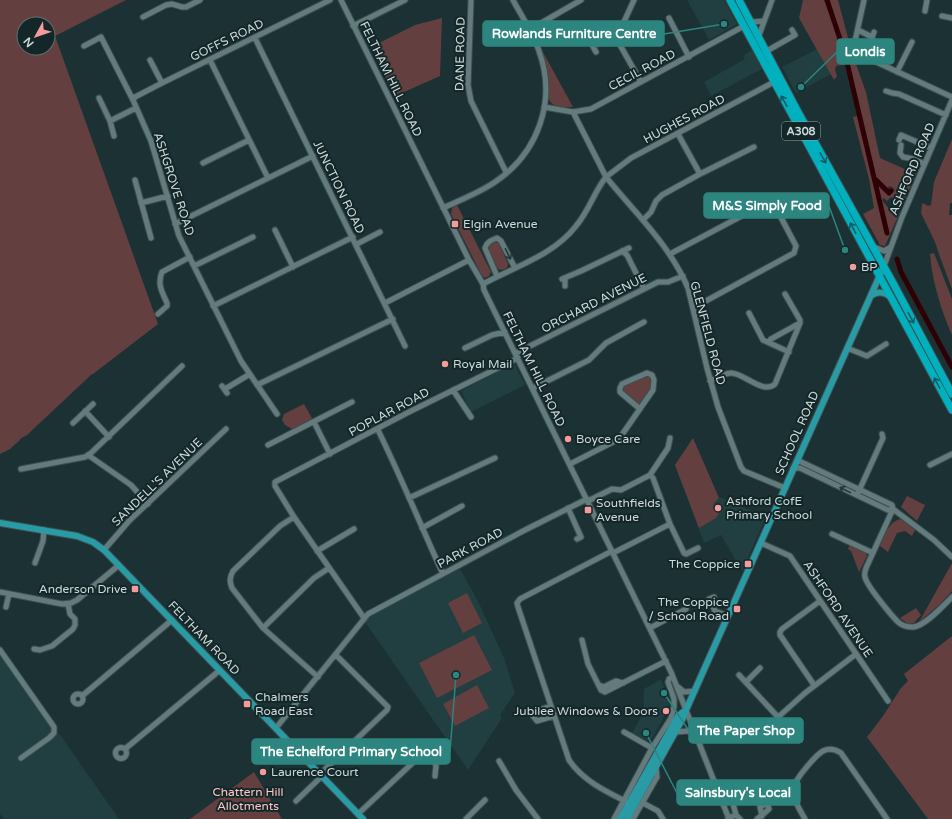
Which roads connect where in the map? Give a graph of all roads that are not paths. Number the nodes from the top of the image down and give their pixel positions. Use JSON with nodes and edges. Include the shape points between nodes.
{"nodes":[{"id":1,"x":200,"y":0,"type":"edge"},
{"id":2,"x":330,"y":0,"type":"edge"},
{"id":3,"x":341,"y":0,"type":"edge"},
{"id":4,"x":405,"y":0,"type":"edge"},
{"id":5,"x":471,"y":0,"type":"edge"},
{"id":6,"x":512,"y":0,"type":"edge"},
{"id":7,"x":582,"y":0,"type":"edge"},
{"id":8,"x":634,"y":0,"type":"edge"},
{"id":9,"x":730,"y":0,"type":"edge"},
{"id":10,"x":739,"y":0,"type":"edge"},
{"id":11,"x":772,"y":0,"type":"edge"},
{"id":12,"x":864,"y":0,"type":"edge"},
{"id":13,"x":927,"y":0,"type":"edge"},
{"id":14,"x":925,"y":11,"type":"dead end"},
{"id":15,"x":942,"y":16,"type":"dead end"},
{"id":16,"x":143,"y":17,"type":"dead end"},
{"id":17,"x":669,"y":18,"type":"dead end"},
{"id":18,"x":952,"y":18,"type":"edge"},
{"id":19,"x":749,"y":20,"type":"junction"},
{"id":20,"x":764,"y":21,"type":"junction"},
{"id":21,"x":353,"y":26,"type":"junction"},
{"id":22,"x":744,"y":26,"type":"junction"},
{"id":23,"x":529,"y":30,"type":"junction"},
{"id":24,"x":792,"y":30,"type":"dead end"},
{"id":25,"x":858,"y":30,"type":"junction"},
{"id":26,"x":873,"y":36,"type":"dead end"},
{"id":27,"x":617,"y":37,"type":"junction"},
{"id":28,"x":255,"y":38,"type":"junction"},
{"id":29,"x":758,"y":38,"type":"junction"},
{"id":30,"x":590,"y":41,"type":"dead end"},
{"id":31,"x":912,"y":42,"type":"dead end"},
{"id":32,"x":84,"y":46,"type":"dead end"},
{"id":33,"x":593,"y":46,"type":"junction"},
{"id":34,"x":596,"y":52,"type":"dead end"},
{"id":35,"x":765,"y":52,"type":"junction"},
{"id":36,"x":689,"y":56,"type":"junction"},
{"id":37,"x":150,"y":60,"type":"dead end"},
{"id":38,"x":210,"y":60,"type":"junction"},
{"id":39,"x":897,"y":72,"type":"junction"},
{"id":40,"x":641,"y":82,"type":"junction"},
{"id":41,"x":774,"y":82,"type":"junction"},
{"id":42,"x":162,"y":83,"type":"junction"},
{"id":43,"x":886,"y":91,"type":"dead end"},
{"id":44,"x":952,"y":97,"type":"edge"},
{"id":45,"x":99,"y":98,"type":"dead end"},
{"id":46,"x":133,"y":100,"type":"junction"},
{"id":47,"x":952,"y":100,"type":"edge"},
{"id":48,"x":544,"y":107,"type":"junction"},
{"id":49,"x":136,"y":108,"type":"junction"},
{"id":50,"x":573,"y":112,"type":"junction"},
{"id":51,"x":946,"y":115,"type":"junction"},
{"id":52,"x":110,"y":121,"type":"junction"},
{"id":53,"x":678,"y":134,"type":"junction"},
{"id":54,"x":114,"y":136,"type":"dead end"},
{"id":55,"x":249,"y":140,"type":"junction"},
{"id":56,"x":754,"y":147,"type":"dead end"},
{"id":57,"x":931,"y":148,"type":"junction"},
{"id":58,"x":313,"y":156,"type":"junction"},
{"id":59,"x":203,"y":163,"type":"dead end"},
{"id":60,"x":924,"y":164,"type":"junction"},
{"id":61,"x":506,"y":172,"type":"junction"},
{"id":62,"x":700,"y":174,"type":"junction"},
{"id":63,"x":606,"y":177,"type":"junction"},
{"id":64,"x":268,"y":178,"type":"junction"},
{"id":65,"x":135,"y":180,"type":"dead end"},
{"id":66,"x":168,"y":196,"type":"junction"},
{"id":67,"x":141,"y":203,"type":"junction"},
{"id":68,"x":443,"y":208,"type":"junction"},
{"id":69,"x":644,"y":219,"type":"junction"},
{"id":70,"x":175,"y":224,"type":"junction"},
{"id":71,"x":275,"y":230,"type":"dead end"},
{"id":72,"x":380,"y":232,"type":"dead end"},
{"id":73,"x":254,"y":237,"type":"dead end"},
{"id":74,"x":353,"y":237,"type":"junction"},
{"id":75,"x":151,"y":238,"type":"dead end"},
{"id":76,"x":356,"y":244,"type":"junction"},
{"id":77,"x":873,"y":246,"type":"junction"},
{"id":78,"x":891,"y":247,"type":"junction"},
{"id":79,"x":629,"y":248,"type":"dead end"},
{"id":80,"x":622,"y":251,"type":"junction"},
{"id":81,"x":670,"y":254,"type":"junction"},
{"id":82,"x":190,"y":257,"type":"junction"},
{"id":83,"x":469,"y":260,"type":"junction"},
{"id":84,"x":194,"y":266,"type":"junction"},
{"id":85,"x":884,"y":266,"type":"junction"},
{"id":86,"x":293,"y":267,"type":"junction"},
{"id":87,"x":514,"y":268,"type":"junction"},
{"id":88,"x":497,"y":276,"type":"junction"},
{"id":89,"x":683,"y":276,"type":"junction"},
{"id":90,"x":880,"y":276,"type":"junction"},
{"id":91,"x":483,"y":284,"type":"junction"},
{"id":92,"x":565,"y":286,"type":"dead end"},
{"id":93,"x":644,"y":289,"type":"junction"},
{"id":94,"x":786,"y":294,"type":"dead end"},
{"id":95,"x":872,"y":295,"type":"junction"},
{"id":96,"x":892,"y":298,"type":"junction"},
{"id":97,"x":385,"y":303,"type":"junction"},
{"id":98,"x":214,"y":306,"type":"junction"},
{"id":99,"x":693,"y":308,"type":"junction"},
{"id":100,"x":750,"y":313,"type":"dead end"},
{"id":101,"x":158,"y":314,"type":"dead end"},
{"id":102,"x":393,"y":319,"type":"junction"},
{"id":103,"x":644,"y":322,"type":"dead end"},
{"id":104,"x":800,"y":323,"type":"junction"},
{"id":105,"x":505,"y":332,"type":"junction"},
{"id":106,"x":769,"y":342,"type":"junction"},
{"id":107,"x":886,"y":344,"type":"dead end"},
{"id":108,"x":405,"y":346,"type":"dead end"},
{"id":109,"x":465,"y":348,"type":"dead end"},
{"id":110,"x":847,"y":348,"type":"junction"},
{"id":111,"x":789,"y":352,"type":"junction"},
{"id":112,"x":517,"y":356,"type":"junction"},
{"id":113,"x":182,"y":366,"type":"dead end"},
{"id":114,"x":250,"y":374,"type":"junction"},
{"id":115,"x":710,"y":381,"type":"junction"},
{"id":116,"x":257,"y":385,"type":"junction"},
{"id":117,"x":533,"y":388,"type":"junction"},
{"id":118,"x":225,"y":389,"type":"dead end"},
{"id":119,"x":453,"y":390,"type":"junction"},
{"id":120,"x":952,"y":394,"type":"edge"},
{"id":121,"x":352,"y":402,"type":"dead end"},
{"id":122,"x":93,"y":404,"type":"dead end"},
{"id":123,"x":343,"y":407,"type":"junction"},
{"id":124,"x":640,"y":409,"type":"junction"},
{"id":125,"x":952,"y":410,"type":"edge"},
{"id":126,"x":85,"y":411,"type":"junction"},
{"id":127,"x":346,"y":413,"type":"dead end"},
{"id":128,"x":277,"y":414,"type":"dead end"},
{"id":129,"x":471,"y":417,"type":"dead end"},
{"id":130,"x":73,"y":422,"type":"dead end"},
{"id":131,"x":314,"y":422,"type":"junction"},
{"id":132,"x":226,"y":429,"type":"dead end"},
{"id":133,"x":378,"y":430,"type":"junction"},
{"id":134,"x":882,"y":434,"type":"dead end"},
{"id":135,"x":109,"y":437,"type":"junction"},
{"id":136,"x":670,"y":438,"type":"dead end"},
{"id":137,"x":268,"y":445,"type":"dead end"},
{"id":138,"x":330,"y":454,"type":"junction"},
{"id":139,"x":952,"y":454,"type":"edge"},
{"id":140,"x":88,"y":455,"type":"junction"},
{"id":141,"x":495,"y":458,"type":"dead end"},
{"id":142,"x":797,"y":460,"type":"junction"},
{"id":143,"x":570,"y":464,"type":"junction"},
{"id":144,"x":930,"y":465,"type":"dead end"},
{"id":145,"x":794,"y":468,"type":"junction"},
{"id":146,"x":21,"y":469,"type":"dead end"},
{"id":147,"x":650,"y":475,"type":"junction"},
{"id":148,"x":784,"y":488,"type":"junction"},
{"id":149,"x":858,"y":493,"type":"junction"},
{"id":150,"x":409,"y":498,"type":"junction"},
{"id":151,"x":587,"y":500,"type":"junction"},
{"id":152,"x":148,"y":504,"type":"junction"},
{"id":153,"x":462,"y":506,"type":"dead end"},
{"id":154,"x":568,"y":508,"type":"junction"},
{"id":155,"x":894,"y":509,"type":"junction"},
{"id":156,"x":294,"y":517,"type":"junction"},
{"id":157,"x":0,"y":524,"type":"edge"},
{"id":158,"x":670,"y":524,"type":"junction"},
{"id":159,"x":422,"y":528,"type":"junction"},
{"id":160,"x":354,"y":529,"type":"dead end"},
{"id":161,"x":44,"y":530,"type":"junction"},
{"id":162,"x":832,"y":534,"type":"dead end"},
{"id":163,"x":577,"y":539,"type":"dead end"},
{"id":164,"x":760,"y":543,"type":"junction"},
{"id":165,"x":698,"y":548,"type":"dead end"},
{"id":166,"x":104,"y":550,"type":"junction"},
{"id":167,"x":317,"y":551,"type":"junction"},
{"id":168,"x":613,"y":552,"type":"junction"},
{"id":169,"x":873,"y":553,"type":"junction"},
{"id":170,"x":952,"y":557,"type":"edge"},
{"id":171,"x":35,"y":563,"type":"dead end"},
{"id":172,"x":119,"y":565,"type":"junction"},
{"id":173,"x":329,"y":568,"type":"junction"},
{"id":174,"x":443,"y":574,"type":"junction"},
{"id":175,"x":0,"y":592,"type":"edge"},
{"id":176,"x":9,"y":594,"type":"junction"},
{"id":177,"x":714,"y":597,"type":"dead end"},
{"id":178,"x":952,"y":597,"type":"edge"},
{"id":179,"x":820,"y":601,"type":"junction"},
{"id":180,"x":68,"y":604,"type":"junction"},
{"id":181,"x":6,"y":608,"type":"dead end"},
{"id":182,"x":686,"y":609,"type":"dead end"},
{"id":183,"x":728,"y":616,"type":"junction"},
{"id":184,"x":364,"y":618,"type":"junction"},
{"id":185,"x":172,"y":620,"type":"junction"},
{"id":186,"x":264,"y":628,"type":"junction"},
{"id":187,"x":650,"y":628,"type":"junction"},
{"id":188,"x":582,"y":640,"type":"dead end"},
{"id":189,"x":0,"y":650,"type":"edge"},
{"id":190,"x":38,"y":651,"type":"dead end"},
{"id":191,"x":856,"y":654,"type":"junction"},
{"id":192,"x":336,"y":655,"type":"junction"},
{"id":193,"x":666,"y":662,"type":"junction"},
{"id":194,"x":760,"y":668,"type":"dead end"},
{"id":195,"x":220,"y":670,"type":"junction"},
{"id":196,"x":739,"y":675,"type":"dead end"},
{"id":197,"x":318,"y":677,"type":"junction"},
{"id":198,"x":674,"y":677,"type":"junction"},
{"id":199,"x":746,"y":682,"type":"junction"},
{"id":200,"x":676,"y":685,"type":"junction"},
{"id":201,"x":814,"y":685,"type":"junction"},
{"id":202,"x":695,"y":691,"type":"junction"},
{"id":203,"x":82,"y":696,"type":"dead end"},
{"id":204,"x":888,"y":701,"type":"dead end"},
{"id":205,"x":550,"y":706,"type":"junction"},
{"id":206,"x":686,"y":710,"type":"junction"},
{"id":207,"x":554,"y":716,"type":"junction"},
{"id":208,"x":778,"y":717,"type":"junction"},
{"id":209,"x":276,"y":728,"type":"junction"},
{"id":210,"x":624,"y":732,"type":"dead end"},
{"id":211,"x":676,"y":732,"type":"junction"},
{"id":212,"x":695,"y":733,"type":"junction"},
{"id":213,"x":652,"y":748,"type":"junction"},
{"id":214,"x":125,"y":749,"type":"dead end"},
{"id":215,"x":21,"y":758,"type":"dead end"},
{"id":216,"x":499,"y":761,"type":"dead end"},
{"id":217,"x":656,"y":767,"type":"junction"},
{"id":218,"x":321,"y":775,"type":"junction"},
{"id":219,"x":435,"y":776,"type":"dead end"},
{"id":220,"x":736,"y":798,"type":"dead end"},
{"id":221,"x":485,"y":800,"type":"dead end"},
{"id":222,"x":296,"y":801,"type":"dead end"},
{"id":223,"x":626,"y":802,"type":"junction"},
{"id":224,"x":643,"y":803,"type":"junction"},
{"id":225,"x":361,"y":817,"type":"edge"},
{"id":226,"x":738,"y":817,"type":"edge"},
{"id":227,"x":729,"y":818,"type":"edge"},
{"id":228,"x":466,"y":819,"type":"edge"},
{"id":229,"x":538,"y":819,"type":"edge"},
{"id":230,"x":614,"y":819,"type":"edge"},
{"id":231,"x":620,"y":819,"type":"edge"},
{"id":232,"x":628,"y":819,"type":"edge"},
{"id":233,"x":633,"y":819,"type":"edge"},
{"id":234,"x":662,"y":819,"type":"edge"},
{"id":235,"x":805,"y":819,"type":"edge"},
{"id":236,"x":887,"y":819,"type":"edge"}],
"edges":[{"from":1,"to":16,"type":"street","via":[[182,8],[172,4],[166,5]]},
{"from":2,"to":28,"type":"street","name":"GOFFS ROAD"},
{"from":3,"to":21,"type":"street","name":"FELTHAM HILL ROAD"},
{"from":4,"to":21,"type":"street"},
{"from":5,"to":61,"type":"street","name":"DANE ROAD","via":[[469,94]]},
{"from":6,"to":23,"type":"street"},
{"from":7,"to":23,"type":"street"},
{"from":8,"to":27,"type":"street"},
{"from":9,"to":22,"type":"highway","number":"A308"},
{"from":10,"to":19,"type":"highway","number":"A308"},
{"from":11,"to":20,"type":"street"},
{"from":12,"to":25,"type":"street"},
{"from":13,"to":14,"type":"street"},
{"from":15,"to":18,"type":"street"},
{"from":17,"to":36,"type":"street"},
{"from":19,"to":20,"type":"street"},
{"from":19,"to":29,"type":"highway","number":"A308"},
{"from":20,"to":29,"type":"street"},
{"from":21,"to":68,"type":"street","name":"FELTHAM HILL ROAD"},
{"from":22,"to":36,"type":"street","name":"CECIL ROAD"},
{"from":22,"to":41,"type":"highway","number":"A308"},
{"from":23,"to":48,"type":"street","via":[[539,52],[545,76]]},
{"from":24,"to":35,"type":"street","via":[[795,35]]},
{"from":25,"to":26,"type":"street"},
{"from":25,"to":39,"type":"street","via":[[856,45],[860,54]]},
{"from":27,"to":33,"type":"street"},
{"from":27,"to":40,"type":"street"},
{"from":28,"to":38,"type":"street","name":"GOFFS ROAD"},
{"from":28,"to":58,"type":"street","name":"JUNCTION ROAD"},
{"from":29,"to":35,"type":"highway","number":"A308"},
{"from":30,"to":33,"type":"street"},
{"from":31,"to":39,"type":"street"},
{"from":32,"to":46,"type":"street","name":"ASHGROVE ROAD","via":[[101,37]]},
{"from":33,"to":34,"type":"street"},
{"from":35,"to":77,"type":"highway","number":"A308","one_way":true},
{"from":36,"to":40,"type":"street","name":"CECIL ROAD"},
{"from":37,"to":42,"type":"street"},
{"from":38,"to":42,"type":"street","name":"GOFFS ROAD"},
{"from":38,"to":55,"type":"street"},
{"from":39,"to":44,"type":"street"},
{"from":40,"to":50,"type":"street","name":"CECIL ROAD","via":[[591,109]]},
{"from":41,"to":53,"type":"street","name":"HUGHES ROAD"},
{"from":90,"to":41,"type":"highway","number":"A308","one_way":true},
{"from":42,"to":46,"type":"street","name":"GOFFS ROAD"},
{"from":43,"to":51,"type":"street","via":[[899,94]]},
{"from":45,"to":52,"type":"street"},
{"from":46,"to":49,"type":"street","name":"ASHGROVE ROAD"},
{"from":47,"to":51,"type":"street","name":"ASHFORD ROAD"},
{"from":48,"to":50,"type":"street","name":"CECIL ROAD"},
{"from":48,"to":61,"type":"street","via":[[540,125],[532,142],[516,164]]},
{"from":49,"to":52,"type":"street"},
{"from":49,"to":66,"type":"street","name":"ASHGROVE ROAD","via":[[151,141]]},
{"from":50,"to":63,"type":"street","name":"GLENFIELD ROAD"},
{"from":51,"to":57,"type":"street","name":"ASHFORD ROAD"},
{"from":52,"to":54,"type":"street"},
{"from":53,"to":62,"type":"street"},
{"from":53,"to":63,"type":"street","name":"HUGHES ROAD","via":[[631,158]]},
{"from":55,"to":59,"type":"street"},
{"from":55,"to":64,"type":"street"},
{"from":56,"to":62,"type":"street"},
{"from":57,"to":60,"type":"street","name":"ASHFORD ROAD"},
{"from":57,"to":60,"type":"street","via":[[901,135],[902,156]]},
{"from":58,"to":64,"type":"street"},
{"from":58,"to":74,"type":"street","name":"JUNCTION ROAD"},
{"from":60,"to":78,"type":"street","name":"ASHFORD ROAD"},
{"from":61,"to":68,"type":"street","via":[[495,182]]},
{"from":62,"to":69,"type":"street","via":[[660,197]]},
{"from":63,"to":69,"type":"street","name":"GLENFIELD ROAD"},
{"from":63,"to":87,"type":"street","via":[[588,211],[575,228],[553,248]]},
{"from":64,"to":70,"type":"street"},
{"from":65,"to":67,"type":"street"},
{"from":66,"to":67,"type":"street"},
{"from":66,"to":70,"type":"street","name":"ASHGROVE ROAD"},
{"from":67,"to":75,"type":"street"},
{"from":68,"to":83,"type":"street","name":"FELTHAM HILL ROAD"},
{"from":69,"to":81,"type":"street","name":"GLENFIELD ROAD"},
{"from":70,"to":82,"type":"street","name":"ASHGROVE ROAD"},
{"from":71,"to":86,"type":"street"},
{"from":72,"to":76,"type":"street"},
{"from":73,"to":84,"type":"street"},
{"from":74,"to":76,"type":"street","name":"JUNCTION ROAD"},
{"from":74,"to":86,"type":"street"},
{"from":76,"to":97,"type":"street","name":"JUNCTION ROAD"},
{"from":77,"to":78,"type":"street","via":[[884,251]]},
{"from":77,"to":85,"type":"highway","number":"A308"},
{"from":78,"to":85,"type":"street","name":"ASHFORD ROAD"},
{"from":79,"to":80,"type":"street"},
{"from":80,"to":92,"type":"street","via":[[564,278]]},
{"from":80,"to":93,"type":"street","via":[[628,254]]},
{"from":81,"to":89,"type":"street","name":"GLENFIELD ROAD"},
{"from":81,"to":99,"type":"street","via":[[766,203],[775,206],[796,246],[794,253]]},
{"from":82,"to":84,"type":"street","name":"ASHGROVE ROAD"},
{"from":82,"to":101,"type":"street","via":[[162,272],[159,286],[168,303]]},
{"from":83,"to":91,"type":"street","name":"FELTHAM HILL ROAD"},
{"from":83,"to":97,"type":"street"},
{"from":84,"to":98,"type":"street","name":"ASHGROVE ROAD"},
{"from":85,"to":90,"type":"main road","name":"SCHOOL ROAD"},
{"from":85,"to":120,"type":"highway","number":"A308","one_way":true},
{"from":86,"to":98,"type":"street"},
{"from":87,"to":88,"type":"street"},
{"from":88,"to":87,"type":"street","one_way":true,"via":[[485,248],[497,238],[501,241]]},
{"from":88,"to":91,"type":"street"},
{"from":89,"to":93,"type":"street","name":"ORCHARD AVENUE","via":[[674,281],[658,282]]},
{"from":89,"to":99,"type":"street","name":"GLENFIELD ROAD"},
{"from":90,"to":95,"type":"main road","name":"SCHOOL ROAD"},
{"from":90,"to":96,"type":"highway","number":"A308"},
{"from":91,"to":105,"type":"street","name":"FELTHAM HILL ROAD"},
{"from":93,"to":112,"type":"street","name":"ORCHARD AVENUE"},
{"from":94,"to":104,"type":"street"},
{"from":95,"to":96,"type":"main road","via":[[879,292]]},
{"from":95,"to":110,"type":"main road","name":"SCHOOL ROAD"},
{"from":125,"to":96,"type":"highway","number":"A308","one_way":true},
{"from":97,"to":102,"type":"street","name":"JUNCTION ROAD"},
{"from":98,"to":114,"type":"street","name":"ASHGROVE ROAD"},
{"from":99,"to":115,"type":"street","name":"GLENFIELD ROAD"},
{"from":100,"to":106,"type":"street","via":[[763,340]]},
{"from":102,"to":108,"type":"street","name":"JUNCTION ROAD"},
{"from":102,"to":116,"type":"street"},
{"from":103,"to":117,"type":"street","via":[[606,343],[589,360]]},
{"from":104,"to":106,"type":"street"},
{"from":104,"to":111,"type":"street"},
{"from":105,"to":109,"type":"street","via":[[492,335]]},
{"from":105,"to":112,"type":"street","name":"FELTHAM HILL ROAD"},
{"from":106,"to":111,"type":"street"},
{"from":107,"to":110,"type":"street","via":[[867,356]]},
{"from":110,"to":142,"type":"main road","name":"SCHOOL ROAD"},
{"from":111,"to":115,"type":"street","via":[[773,386],[764,387],[730,372]]},
{"from":112,"to":117,"type":"street","name":"FELTHAM HILL ROAD"},
{"from":112,"to":119,"type":"street","name":"POPLAR ROAD"},
{"from":113,"to":135,"type":"street"},
{"from":114,"to":116,"type":"street","name":"ASHGROVE ROAD"},
{"from":114,"to":118,"type":"street"},
{"from":115,"to":148,"type":"street","name":"GLENFIELD ROAD","via":[[741,467],[744,471]]},
{"from":116,"to":128,"type":"street","name":"ASHGROVE ROAD"},
{"from":117,"to":143,"type":"street","name":"FELTHAM HILL ROAD"},
{"from":119,"to":129,"type":"street"},
{"from":119,"to":133,"type":"street","name":"POPLAR ROAD"},
{"from":121,"to":123,"type":"street"},
{"from":122,"to":126,"type":"street"},
{"from":123,"to":127,"type":"street"},
{"from":123,"to":131,"type":"street"},
{"from":124,"to":124,"type":"street","via":[[653,390],[654,380],[652,375],[647,373],[622,384],[620,388],[620,392]]},
{"from":124,"to":143,"type":"street","via":[[619,439]]},
{"from":126,"to":130,"type":"street"},
{"from":126,"to":135,"type":"street"},
{"from":131,"to":137,"type":"street"},
{"from":131,"to":138,"type":"street"},
{"from":132,"to":152,"type":"street","name":"SANDELL'S AVENUE"},
{"from":133,"to":138,"type":"street","name":"POPLAR ROAD"},
{"from":133,"to":150,"type":"street"},
{"from":134,"to":149,"type":"street","via":[[884,438]]},
{"from":135,"to":140,"type":"street"},
{"from":136,"to":147,"type":"street","via":[[668,448]]},
{"from":138,"to":156,"type":"street","name":"POPLAR ROAD","via":[[274,484]]},
{"from":139,"to":144,"type":"street"},
{"from":140,"to":146,"type":"street"},
{"from":140,"to":152,"type":"street","via":[[131,485]]},
{"from":141,"to":150,"type":"street"},
{"from":142,"to":145,"type":"main road","name":"SCHOOL ROAD"},
{"from":142,"to":149,"type":"street"},
{"from":143,"to":151,"type":"street","name":"FELTHAM HILL ROAD"},
{"from":145,"to":148,"type":"main road","name":"SCHOOL ROAD"},
{"from":149,"to":145,"type":"street","one_way":true,"via":[[800,468]]},
{"from":147,"to":151,"type":"street","via":[[621,490],[612,489]]},
{"from":147,"to":158,"type":"street"},
{"from":148,"to":164,"type":"main road","name":"SCHOOL ROAD"},
{"from":149,"to":155,"type":"street","via":[[892,505]]},
{"from":150,"to":159,"type":"street"},
{"from":151,"to":154,"type":"street","name":"PARK ROAD"},
{"from":151,"to":168,"type":"street","name":"FELTHAM HILL ROAD"},
{"from":152,"to":166,"type":"street","name":"SANDELL'S AVENUE"},
{"from":153,"to":159,"type":"street"},
{"from":154,"to":163,"type":"street","via":[[581,537]]},
{"from":154,"to":174,"type":"street","name":"PARK ROAD"},
{"from":155,"to":169,"type":"street"},
{"from":155,"to":170,"type":"street"},
{"from":156,"to":167,"type":"street"},
{"from":156,"to":186,"type":"street","via":[[280,526],[233,571],[230,577],[232,588]]},
{"from":157,"to":161,"type":"main road","name":"FELTHAM ROAD"},
{"from":158,"to":165,"type":"street","via":[[684,553]]},
{"from":158,"to":168,"type":"street"},
{"from":159,"to":174,"type":"street"},
{"from":160,"to":167,"type":"street"},
{"from":161,"to":166,"type":"main road","name":"FELTHAM ROAD","via":[[86,538]]},
{"from":161,"to":171,"type":"street"},
{"from":162,"to":169,"type":"street"},
{"from":164,"to":179,"type":"street","name":"ASHFORD AVENUE","via":[[790,556]]},
{"from":164,"to":183,"type":"main road","name":"SCHOOL ROAD"},
{"from":166,"to":172,"type":"main road","name":"FELTHAM ROAD"},
{"from":167,"to":173,"type":"street"},
{"from":168,"to":187,"type":"street","name":"FELTHAM HILL ROAD"},
{"from":168,"to":205,"type":"street","via":[[520,599],[517,603]]},
{"from":169,"to":178,"type":"street","via":[[866,568],[866,580],[886,607],[905,626],[921,625]]},
{"from":172,"to":180,"type":"street","via":[[77,600]]},
{"from":172,"to":185,"type":"main road","name":"FELTHAM ROAD"},
{"from":173,"to":184,"type":"street"},
{"from":173,"to":186,"type":"street","via":[[314,578]]},
{"from":174,"to":184,"type":"street","name":"PARK ROAD"},
{"from":175,"to":176,"type":"street"},
{"from":176,"to":180,"type":"street"},
{"from":176,"to":181,"type":"street"},
{"from":177,"to":183,"type":"street","via":[[709,599],[715,610]]},
{"from":179,"to":191,"type":"street","name":"ASHFORD AVENUE"},
{"from":179,"to":201,"type":"street","via":[[780,632]]},
{"from":180,"to":190,"type":"street","via":[[70,614],[75,619],[73,629],[52,646]]},
{"from":182,"to":187,"type":"street"},
{"from":183,"to":202,"type":"main road","name":"SCHOOL ROAD"},
{"from":184,"to":192,"type":"street"},
{"from":185,"to":195,"type":"main road","name":"FELTHAM ROAD"},
{"from":185,"to":203,"type":"street"},
{"from":186,"to":197,"type":"street"},
{"from":187,"to":193,"type":"street","name":"FELTHAM HILL ROAD"},
{"from":188,"to":193,"type":"street","via":[[588,664],[599,685],[604,687],[619,681],[624,683]]},
{"from":189,"to":215,"type":"street","via":[[54,727],[54,733],[49,738]]},
{"from":191,"to":201,"type":"street"},
{"from":191,"to":204,"type":"street","name":"ASHFORD AVENUE"},
{"from":192,"to":197,"type":"street"},
{"from":192,"to":218,"type":"street","via":[[388,707]]},
{"from":193,"to":198,"type":"street","name":"FELTHAM HILL ROAD"},
{"from":194,"to":199,"type":"street"},
{"from":195,"to":209,"type":"main road","name":"FELTHAM ROAD"},
{"from":195,"to":214,"type":"street"},
{"from":196,"to":199,"type":"street"},
{"from":197,"to":209,"type":"street"},
{"from":198,"to":200,"type":"street","name":"FELTHAM HILL ROAD"},
{"from":198,"to":213,"type":"street","via":[[668,682],[674,699],[671,718]]},
{"from":199,"to":208,"type":"street"},
{"from":200,"to":202,"type":"street","via":[[684,692]]},
{"from":200,"to":206,"type":"street","name":"FELTHAM HILL ROAD"},
{"from":201,"to":208,"type":"street"},
{"from":202,"to":206,"type":"main road","name":"SCHOOL ROAD"},
{"from":205,"to":207,"type":"street"},
{"from":205,"to":207,"type":"street","via":[[536,711],[533,716],[537,720]]},
{"from":206,"to":211,"type":"main road"},
{"from":206,"to":212,"type":"street","name":"FELTHAM HILL ROAD"},
{"from":206,"to":223,"type":"main road","via":[[678,716]]},
{"from":207,"to":223,"type":"street","via":[[574,767],[590,781]]},
{"from":208,"to":212,"type":"street","via":[[757,734],[748,736],[714,730]]},
{"from":209,"to":218,"type":"main road","name":"FELTHAM ROAD"},
{"from":210,"to":213,"type":"street"},
{"from":211,"to":212,"type":"street"},
{"from":211,"to":217,"type":"main road"},
{"from":212,"to":227,"type":"street","name":"FELTHAM HILL ROAD"},
{"from":213,"to":223,"type":"street"},
{"from":216,"to":229,"type":"street","via":[[516,790]]},
{"from":217,"to":224,"type":"street","via":[[657,777]]},
{"from":217,"to":232,"type":"main road"},
{"from":218,"to":222,"type":"street"},
{"from":218,"to":225,"type":"main road","name":"FELTHAM ROAD"},
{"from":219,"to":225,"type":"street","via":[[436,766],[433,760],[429,756],[420,756]]},
{"from":220,"to":226,"type":"street","via":[[732,800]]},
{"from":221,"to":228,"type":"street"},
{"from":223,"to":230,"type":"street"},
{"from":223,"to":231,"type":"main road"},
{"from":224,"to":233,"type":"street"},
{"from":224,"to":234,"type":"street","via":[[658,811]]},
{"from":226,"to":227,"type":"street","name":"FELTHAM HILL ROAD"},
{"from":235,"to":236,"type":"street","via":[[795,800],[794,787],[797,779],[817,756],[828,750],[841,753]]}]}
